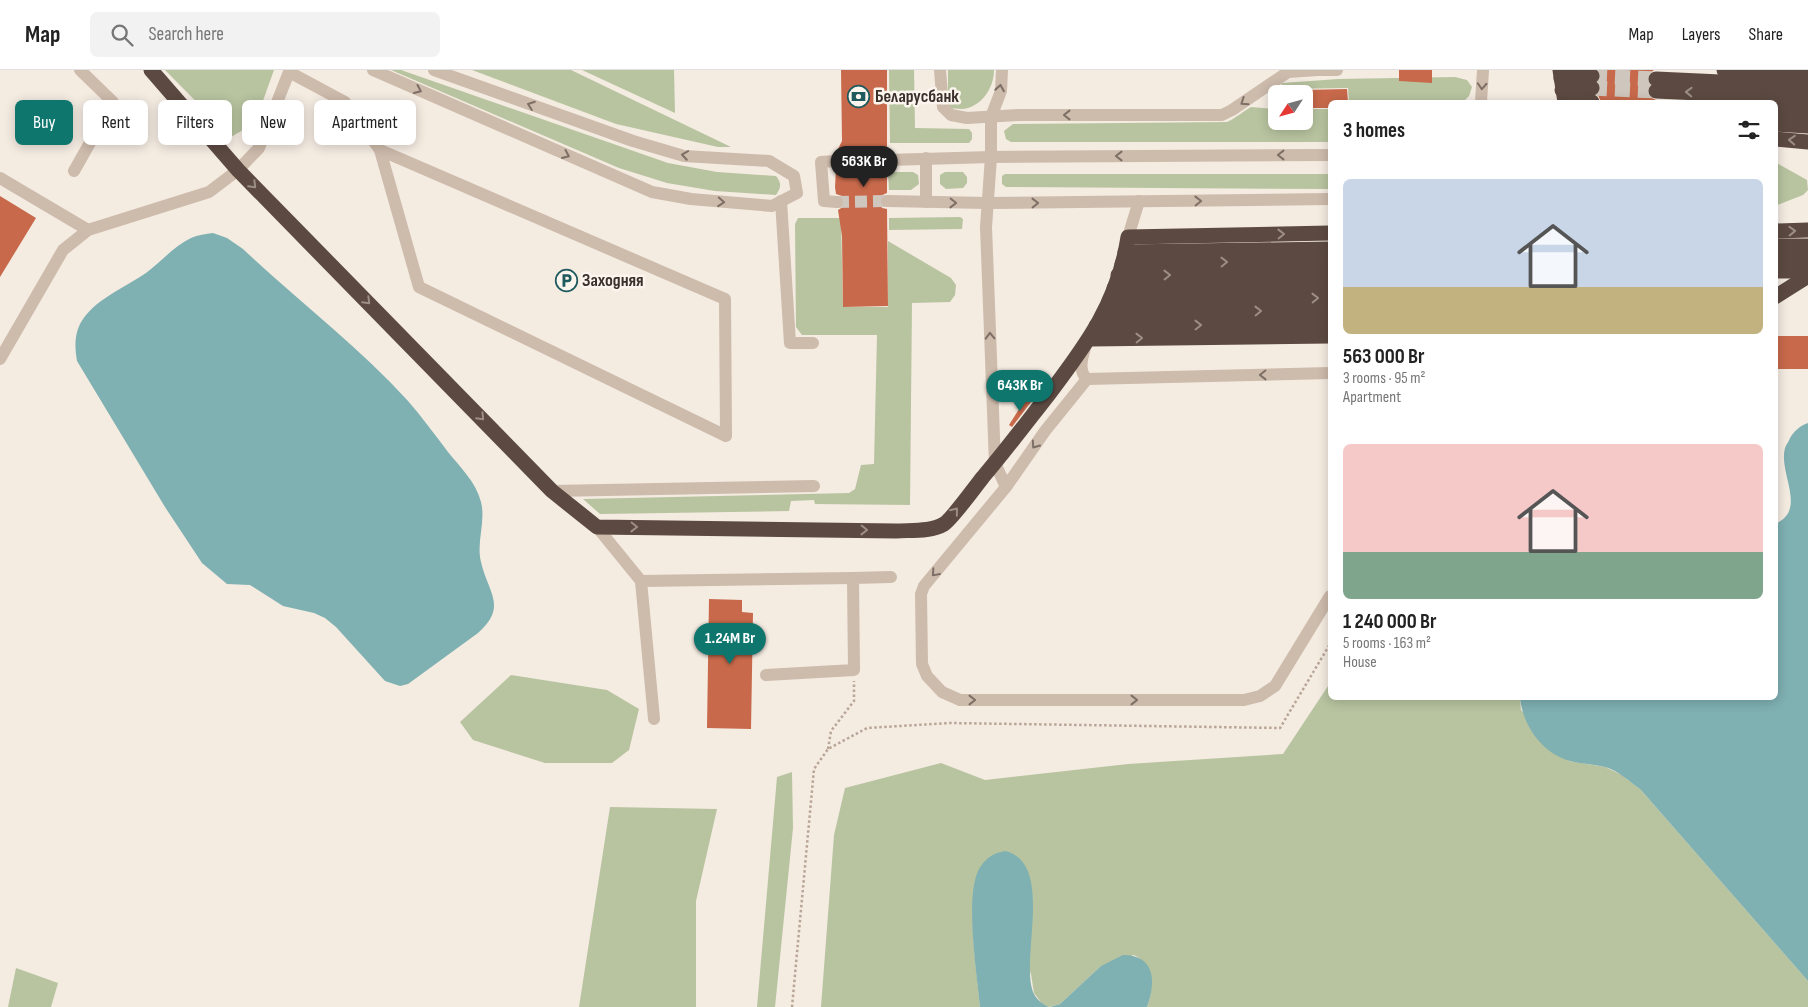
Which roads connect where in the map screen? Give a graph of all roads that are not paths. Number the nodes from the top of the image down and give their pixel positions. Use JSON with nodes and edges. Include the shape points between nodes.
{"nodes":[{"id":1,"x":80,"y":70,"type":"edge"},
{"id":2,"x":151,"y":70,"type":"edge"},
{"id":3,"x":373,"y":70,"type":"edge"},
{"id":4,"x":434,"y":70,"type":"edge"},
{"id":5,"x":940,"y":70,"type":"edge"},
{"id":6,"x":1002,"y":70,"type":"edge"},
{"id":7,"x":1318,"y":70,"type":"edge"},
{"id":8,"x":1337,"y":70,"type":"edge"},
{"id":9,"x":1483,"y":70,"type":"edge"},
{"id":10,"x":1724,"y":70,"type":"edge"},
{"id":11,"x":1808,"y":75,"type":"edge"},
{"id":12,"x":1808,"y":86,"type":"edge"},
{"id":13,"x":1564,"y":87,"type":"edge"},
{"id":14,"x":1592,"y":89,"type":"edge"},
{"id":15,"x":1808,"y":98,"type":"edge"},
{"id":16,"x":1481,"y":100,"type":"edge"},
{"id":17,"x":1778,"y":110,"type":"edge"},
{"id":18,"x":1808,"y":112,"type":"edge"},
{"id":19,"x":991,"y":117,"type":"junction"},
{"id":20,"x":1778,"y":124,"type":"edge"},
{"id":21,"x":1808,"y":126,"type":"edge"},
{"id":22,"x":1778,"y":139,"type":"edge"},
{"id":23,"x":1808,"y":142,"type":"edge"},
{"id":24,"x":380,"y":150,"type":"junction"},
{"id":25,"x":1328,"y":155,"type":"edge"},
{"id":26,"x":991,"y":157,"type":"junction"},
{"id":27,"x":926,"y":158,"type":"junction"},
{"id":28,"x":887,"y":160,"type":"tunnel mouth"},
{"id":29,"x":836,"y":161,"type":"tunnel mouth"},
{"id":30,"x":238,"y":170,"type":"junction"},
{"id":31,"x":74,"y":171,"type":"dead end"},
{"id":32,"x":0,"y":178,"type":"edge"},
{"id":33,"x":1328,"y":199,"type":"edge"},
{"id":34,"x":781,"y":201,"type":"junction"},
{"id":35,"x":887,"y":201,"type":"tunnel mouth"},
{"id":36,"x":1140,"y":201,"type":"junction"},
{"id":37,"x":837,"y":202,"type":"tunnel mouth"},
{"id":38,"x":926,"y":202,"type":"junction"},
{"id":39,"x":987,"y":203,"type":"junction"},
{"id":40,"x":88,"y":230,"type":"junction"},
{"id":41,"x":1808,"y":230,"type":"edge"},
{"id":42,"x":1778,"y":231,"type":"edge"},
{"id":43,"x":1328,"y":233,"type":"edge"},
{"id":44,"x":1778,"y":246,"type":"edge"},
{"id":45,"x":1808,"y":246,"type":"edge"},
{"id":46,"x":1328,"y":249,"type":"edge"},
{"id":47,"x":1778,"y":258,"type":"edge"},
{"id":48,"x":1808,"y":259,"type":"edge"},
{"id":49,"x":1328,"y":260,"type":"edge"},
{"id":50,"x":1808,"y":269,"type":"edge"},
{"id":51,"x":1778,"y":271,"type":"edge"},
{"id":52,"x":1328,"y":272,"type":"edge"},
{"id":53,"x":1117,"y":276,"type":"junction"},
{"id":54,"x":1802,"y":280,"type":"edge"},
{"id":55,"x":1778,"y":284,"type":"edge"},
{"id":56,"x":1328,"y":285,"type":"edge"},
{"id":57,"x":1778,"y":295,"type":"edge"},
{"id":58,"x":1328,"y":298,"type":"edge"},
{"id":59,"x":1328,"y":310,"type":"edge"},
{"id":60,"x":1328,"y":323,"type":"edge"},
{"id":61,"x":1328,"y":336,"type":"edge"},
{"id":62,"x":1091,"y":337,"type":"junction"},
{"id":63,"x":813,"y":343,"type":"dead end"},
{"id":64,"x":0,"y":359,"type":"edge"},
{"id":65,"x":1328,"y":373,"type":"edge"},
{"id":66,"x":1087,"y":379,"type":"junction"},
{"id":67,"x":995,"y":463,"type":"junction"},
{"id":68,"x":814,"y":486,"type":"dead end"},
{"id":69,"x":1006,"y":487,"type":"junction"},
{"id":70,"x":552,"y":491,"type":"junction"},
{"id":71,"x":596,"y":527,"type":"junction"},
{"id":72,"x":891,"y":577,"type":"dead end"},
{"id":73,"x":854,"y":578,"type":"junction"},
{"id":74,"x":641,"y":581,"type":"junction"},
{"id":75,"x":1328,"y":599,"type":"edge"},
{"id":76,"x":766,"y":675,"type":"dead end"},
{"id":77,"x":654,"y":719,"type":"dead end"}],
"edges":[{"from":1,"to":31,"type":"lane","via":[[113,102]]},
{"from":2,"to":30,"type":"highway"},
{"from":3,"to":34,"type":"lane","one_way":true,"via":[[652,192],[772,206]]},
{"from":34,"to":4,"type":"lane","one_way":true,"via":[[797,193],[794,176],[769,161],[684,156]]},
{"from":5,"to":19,"type":"lane","via":[[943,107],[951,115]]},
{"from":19,"to":6,"type":"lane","one_way":true,"via":[[1001,91]]},
{"from":7,"to":8,"type":"lane"},
{"from":7,"to":19,"type":"lane","one_way":true,"via":[[1288,72],[1222,115]]},
{"from":9,"to":16,"type":"lane","one_way":true},
{"from":10,"to":11,"type":"highway"},
{"from":15,"to":12,"type":"highway","one_way":true,"via":[[1656,85]]},
{"from":13,"to":14,"type":"highway"},
{"from":13,"to":14,"type":"highway"},
{"from":17,"to":18,"type":"highway"},
{"from":19,"to":26,"type":"lane"},
{"from":20,"to":21,"type":"highway"},
{"from":23,"to":22,"type":"highway","one_way":true},
{"from":24,"to":24,"type":"lane","via":[[725,300],[726,436],[419,287]]},
{"from":24,"to":30,"type":"lane","via":[[345,102],[290,72],[259,148]]},
{"from":25,"to":26,"type":"lane","one_way":true},
{"from":26,"to":27,"type":"lane"},
{"from":26,"to":39,"type":"lane"},
{"from":27,"to":28,"type":"lane"},
{"from":27,"to":38,"type":"lane"},
{"from":29,"to":37,"type":"lane","via":[[821,162],[824,201]]},
{"from":30,"to":40,"type":"lane","via":[[209,192]]},
{"from":30,"to":70,"type":"highway","one_way":true},
{"from":32,"to":40,"type":"lane"},
{"from":36,"to":33,"type":"lane","one_way":true},
{"from":34,"to":63,"type":"lane","via":[[790,343]]},
{"from":35,"to":38,"type":"lane"},
{"from":39,"to":36,"type":"lane","one_way":true},
{"from":36,"to":53,"type":"lane"},
{"from":38,"to":39,"type":"lane","one_way":true},
{"from":67,"to":39,"type":"lane","one_way":true},
{"from":40,"to":64,"type":"lane","via":[[63,250]]},
{"from":42,"to":41,"type":"highway","one_way":true},
{"from":53,"to":43,"type":"highway","one_way":true},
{"from":44,"to":45,"type":"highway"},
{"from":46,"to":53,"type":"highway"},
{"from":47,"to":48,"type":"highway"},
{"from":53,"to":49,"type":"highway","one_way":true},
{"from":50,"to":51,"type":"highway"},
{"from":53,"to":52,"type":"highway","one_way":true},
{"from":53,"to":56,"type":"highway"},
{"from":53,"to":58,"type":"highway","one_way":true},
{"from":53,"to":59,"type":"highway","one_way":true},
{"from":53,"to":62,"type":"highway"},
{"from":54,"to":55,"type":"highway"},
{"from":54,"to":57,"type":"highway"},
{"from":62,"to":60,"type":"highway","one_way":true},
{"from":62,"to":61,"type":"highway","one_way":true},
{"from":62,"to":66,"type":"lane","via":[[1081,360]]},
{"from":62,"to":67,"type":"highway"},
{"from":65,"to":66,"type":"lane","one_way":true},
{"from":66,"to":69,"type":"lane","one_way":true},
{"from":67,"to":69,"type":"lane"},
{"from":71,"to":67,"type":"highway","one_way":true,"via":[[928,530],[945,524]]},
{"from":68,"to":70,"type":"lane"},
{"from":69,"to":75,"type":"lane","one_way":true,"via":[[924,586],[921,594],[922,664],[927,676],[942,692],[960,700],[1244,700],[1260,696],[1275,686]]},
{"from":70,"to":71,"type":"highway"},
{"from":71,"to":74,"type":"lane"},
{"from":72,"to":73,"type":"lane"},
{"from":73,"to":74,"type":"lane"},
{"from":73,"to":76,"type":"lane","via":[[854,670]]},
{"from":74,"to":77,"type":"lane"}]}
